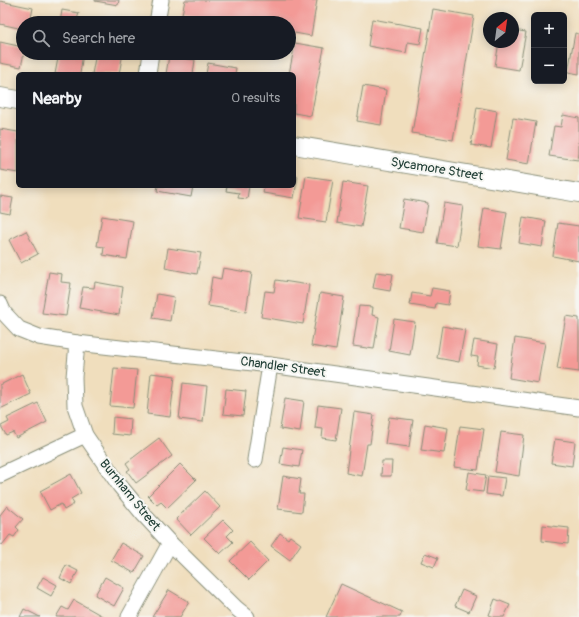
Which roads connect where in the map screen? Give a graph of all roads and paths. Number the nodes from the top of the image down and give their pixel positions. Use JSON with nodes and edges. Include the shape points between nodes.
{"nodes":[{"id":1,"x":161,"y":0,"type":"edge"},
{"id":2,"x":158,"y":16,"type":"edge"},
{"id":3,"x":150,"y":60,"type":"edge"},
{"id":4,"x":148,"y":72,"type":"edge"},
{"id":5,"x":0,"y":97,"type":"edge"},
{"id":6,"x":16,"y":100,"type":"edge"},
{"id":7,"x":296,"y":146,"type":"edge"},
{"id":8,"x":579,"y":193,"type":"edge"},
{"id":9,"x":0,"y":304,"type":"edge"},
{"id":10,"x":77,"y":343,"type":"junction"},
{"id":11,"x":270,"y":365,"type":"junction"},
{"id":12,"x":579,"y":408,"type":"edge"},
{"id":13,"x":85,"y":435,"type":"junction"},
{"id":14,"x":254,"y":460,"type":"dead end"},
{"id":15,"x":0,"y":475,"type":"edge"},
{"id":16,"x":170,"y":543,"type":"junction"},
{"id":17,"x":129,"y":617,"type":"edge"},
{"id":18,"x":247,"y":617,"type":"edge"}],
"edges":[{"from":1,"to":2,"type":"street"},
{"from":3,"to":4,"type":"street"},
{"from":5,"to":6,"type":"street"},
{"from":7,"to":8,"type":"street","name":"Sycamore Street"},
{"from":9,"to":10,"type":"street","name":"Chandler Street","via":[[4,313],[19,329],[39,337]]},
{"from":10,"to":11,"type":"street","name":"Chandler Street"},
{"from":10,"to":13,"type":"street","name":"Burnham Street","via":[[75,406]]},
{"from":11,"to":12,"type":"street","name":"Chandler Street"},
{"from":11,"to":14,"type":"street"},
{"from":13,"to":15,"type":"street"},
{"from":13,"to":16,"type":"street","name":"Burnham Street","via":[[120,486]]},
{"from":16,"to":17,"type":"street"},
{"from":16,"to":18,"type":"street","name":"Burnham Street"}]}
